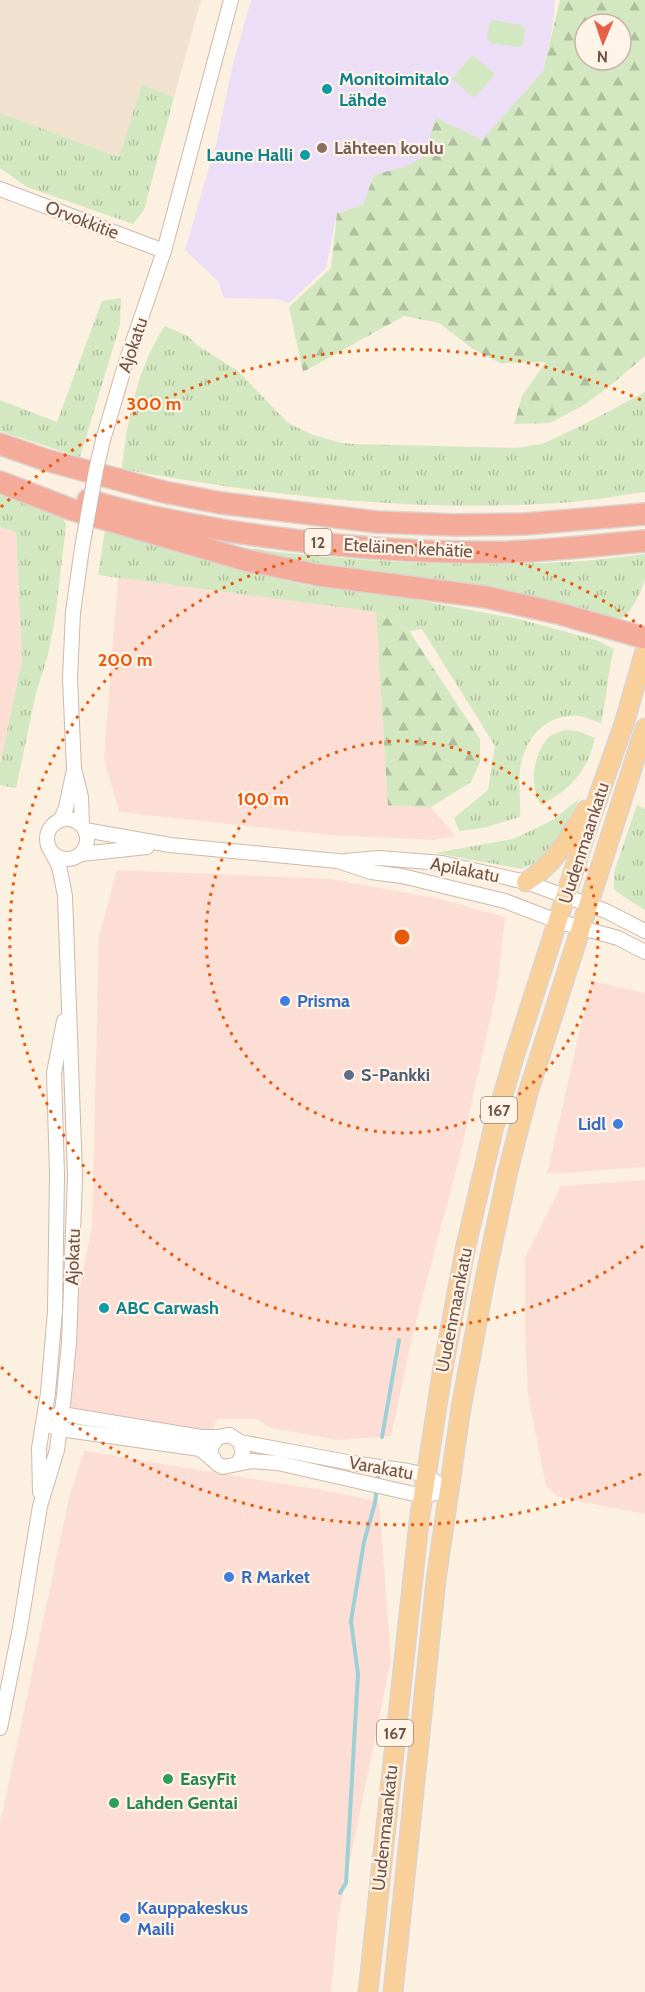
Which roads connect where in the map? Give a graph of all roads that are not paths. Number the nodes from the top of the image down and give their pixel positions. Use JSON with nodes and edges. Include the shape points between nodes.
{"nodes":[{"id":1,"x":231,"y":0,"type":"edge"},
{"id":2,"x":0,"y":189,"type":"edge"},
{"id":3,"x":164,"y":250,"type":"junction"},
{"id":4,"x":0,"y":444,"type":"edge"},
{"id":5,"x":0,"y":470,"type":"edge"},
{"id":6,"x":0,"y":482,"type":"edge"},
{"id":7,"x":645,"y":506,"type":"edge"},
{"id":8,"x":645,"y":514,"type":"edge"},
{"id":9,"x":525,"y":524,"type":"junction"},
{"id":10,"x":645,"y":541,"type":"edge"},
{"id":11,"x":645,"y":638,"type":"edge"},
{"id":12,"x":645,"y":651,"type":"edge"},
{"id":13,"x":645,"y":728,"type":"edge"},
{"id":14,"x":74,"y":769,"type":"junction"},
{"id":15,"x":605,"y":778,"type":"junction"},
{"id":16,"x":61,"y":819,"type":"junction"},
{"id":17,"x":84,"y":827,"type":"junction"},
{"id":18,"x":170,"y":845,"type":"junction"},
{"id":19,"x":52,"y":853,"type":"junction"},
{"id":20,"x":76,"y":856,"type":"junction"},
{"id":21,"x":338,"y":861,"type":"junction"},
{"id":22,"x":526,"y":882,"type":"junction"},
{"id":23,"x":65,"y":896,"type":"junction"},
{"id":24,"x":566,"y":896,"type":"junction"},
{"id":25,"x":589,"y":903,"type":"junction"},
{"id":26,"x":557,"y":921,"type":"junction"},
{"id":27,"x":580,"y":928,"type":"junction"},
{"id":28,"x":645,"y":932,"type":"edge"},
{"id":29,"x":645,"y":952,"type":"edge"},
{"id":30,"x":68,"y":1005,"type":"junction"},
{"id":31,"x":62,"y":1414,"type":"junction"},
{"id":32,"x":44,"y":1421,"type":"junction"},
{"id":33,"x":60,"y":1429,"type":"junction"},
{"id":34,"x":218,"y":1437,"type":"junction"},
{"id":35,"x":240,"y":1442,"type":"junction"},
{"id":36,"x":213,"y":1460,"type":"junction"},
{"id":37,"x":238,"y":1463,"type":"junction"},
{"id":38,"x":417,"y":1473,"type":"junction"},
{"id":39,"x":448,"y":1490,"type":"junction"},
{"id":40,"x":423,"y":1496,"type":"junction"},
{"id":41,"x":40,"y":1506,"type":"junction"},
{"id":42,"x":0,"y":1728,"type":"edge"},
{"id":43,"x":368,"y":1992,"type":"edge"},
{"id":44,"x":393,"y":1992,"type":"edge"}],
"edges":[{"from":1,"to":3,"type":"street","name":"Ajokatu"},
{"from":2,"to":3,"type":"street","name":"Orvokkitie"},
{"from":3,"to":14,"type":"street","name":"Ajokatu","bridge":true,"via":[[103,440],[82,548],[70,678]]},
{"from":4,"to":9,"type":"highway","name":"Eteläinen kehätie","number":"12","via":[[110,478],[221,503],[377,522]]},
{"from":5,"to":10,"type":"highway","name":"Eteläinen kehätie","number":"12","via":[[135,513],[288,539],[386,548],[508,552]]},
{"from":6,"to":11,"type":"highway","via":[[70,509],[245,560],[337,578],[486,597]]},
{"from":7,"to":9,"type":"highway"},
{"from":8,"to":9,"type":"highway","name":"Eteläinen kehätie","number":"12"},
{"from":12,"to":15,"type":"main road","name":"Uudenmaankatu","number":"167"},
{"from":13,"to":25,"type":"main road","name":"Uudenmaankatu","number":"167"},
{"from":14,"to":16,"type":"street","name":"Ajokatu"},
{"from":14,"to":17,"type":"street","name":"Ajokatu"},
{"from":15,"to":22,"type":"main road","via":[[552,861]]},
{"from":15,"to":24,"type":"main road","name":"Uudenmaankatu","number":"167"},
{"from":16,"to":17,"type":"street","via":[[73,819]]},
{"from":16,"to":19,"type":"street","via":[[48,832],[46,841]]},
{"from":17,"to":18,"type":"street","name":"Apilakatu"},
{"from":17,"to":20,"type":"street","via":[[86,846]]},
{"from":18,"to":20,"type":"street","name":"Apilakatu"},
{"from":18,"to":21,"type":"street","name":"Apilakatu"},
{"from":19,"to":20,"type":"street","via":[[61,858]]},
{"from":19,"to":23,"type":"street","name":"Ajokatu"},
{"from":20,"to":23,"type":"street","name":"Ajokatu"},
{"from":21,"to":22,"type":"street","name":"Apilakatu","via":[[380,858],[442,863]]},
{"from":21,"to":26,"type":"street","name":"Apilakatu","via":[[371,872],[505,901]]},
{"from":22,"to":24,"type":"street","name":"Apilakatu"},
{"from":23,"to":30,"type":"street","name":"Ajokatu"},
{"from":24,"to":25,"type":"street","name":"Apilakatu"},
{"from":24,"to":26,"type":"main road","name":"Uudenmaankatu","number":"167"},
{"from":25,"to":27,"type":"main road","name":"Uudenmaankatu","number":"167"},
{"from":25,"to":28,"type":"street","name":"Apilakatu"},
{"from":26,"to":27,"type":"street","name":"Apilakatu"},
{"from":26,"to":38,"type":"main road","name":"Uudenmaankatu","number":"167","via":[[490,1141]]},
{"from":27,"to":29,"type":"street","name":"Apilakatu"},
{"from":27,"to":39,"type":"main road","name":"Uudenmaankatu","number":"167","via":[[528,1094],[506,1182]]},
{"from":30,"to":31,"type":"street","name":"Ajokatu","via":[[75,1176],[72,1292]]},
{"from":30,"to":32,"type":"street","name":"Ajokatu","via":[[54,1072],[55,1311]]},
{"from":31,"to":32,"type":"street"},
{"from":31,"to":33,"type":"street","name":"Ajokatu"},
{"from":31,"to":34,"type":"street"},
{"from":32,"to":33,"type":"street"},
{"from":32,"to":41,"type":"street","name":"Ajokatu","via":[[39,1448]]},
{"from":33,"to":36,"type":"street","via":[[200,1449]]},
{"from":33,"to":41,"type":"street","name":"Ajokatu"},
{"from":34,"to":35,"type":"street","via":[[230,1435]]},
{"from":34,"to":36,"type":"street","via":[[211,1447]]},
{"from":35,"to":37,"type":"street","via":[[243,1454]]},
{"from":35,"to":38,"type":"street","name":"Varakatu"},
{"from":36,"to":37,"type":"street","via":[[223,1467]]},
{"from":37,"to":40,"type":"street","name":"Varakatu","via":[[278,1463]]},
{"from":38,"to":39,"type":"street","name":"Varakatu"},
{"from":38,"to":40,"type":"main road","name":"Uudenmaankatu","number":"167"},
{"from":39,"to":40,"type":"street","name":"Varakatu"},
{"from":39,"to":44,"type":"main road","name":"Uudenmaankatu","number":"167"},
{"from":40,"to":43,"type":"main road","name":"Uudenmaankatu","number":"167"},
{"from":41,"to":42,"type":"street","name":"Ajokatu"}]}
